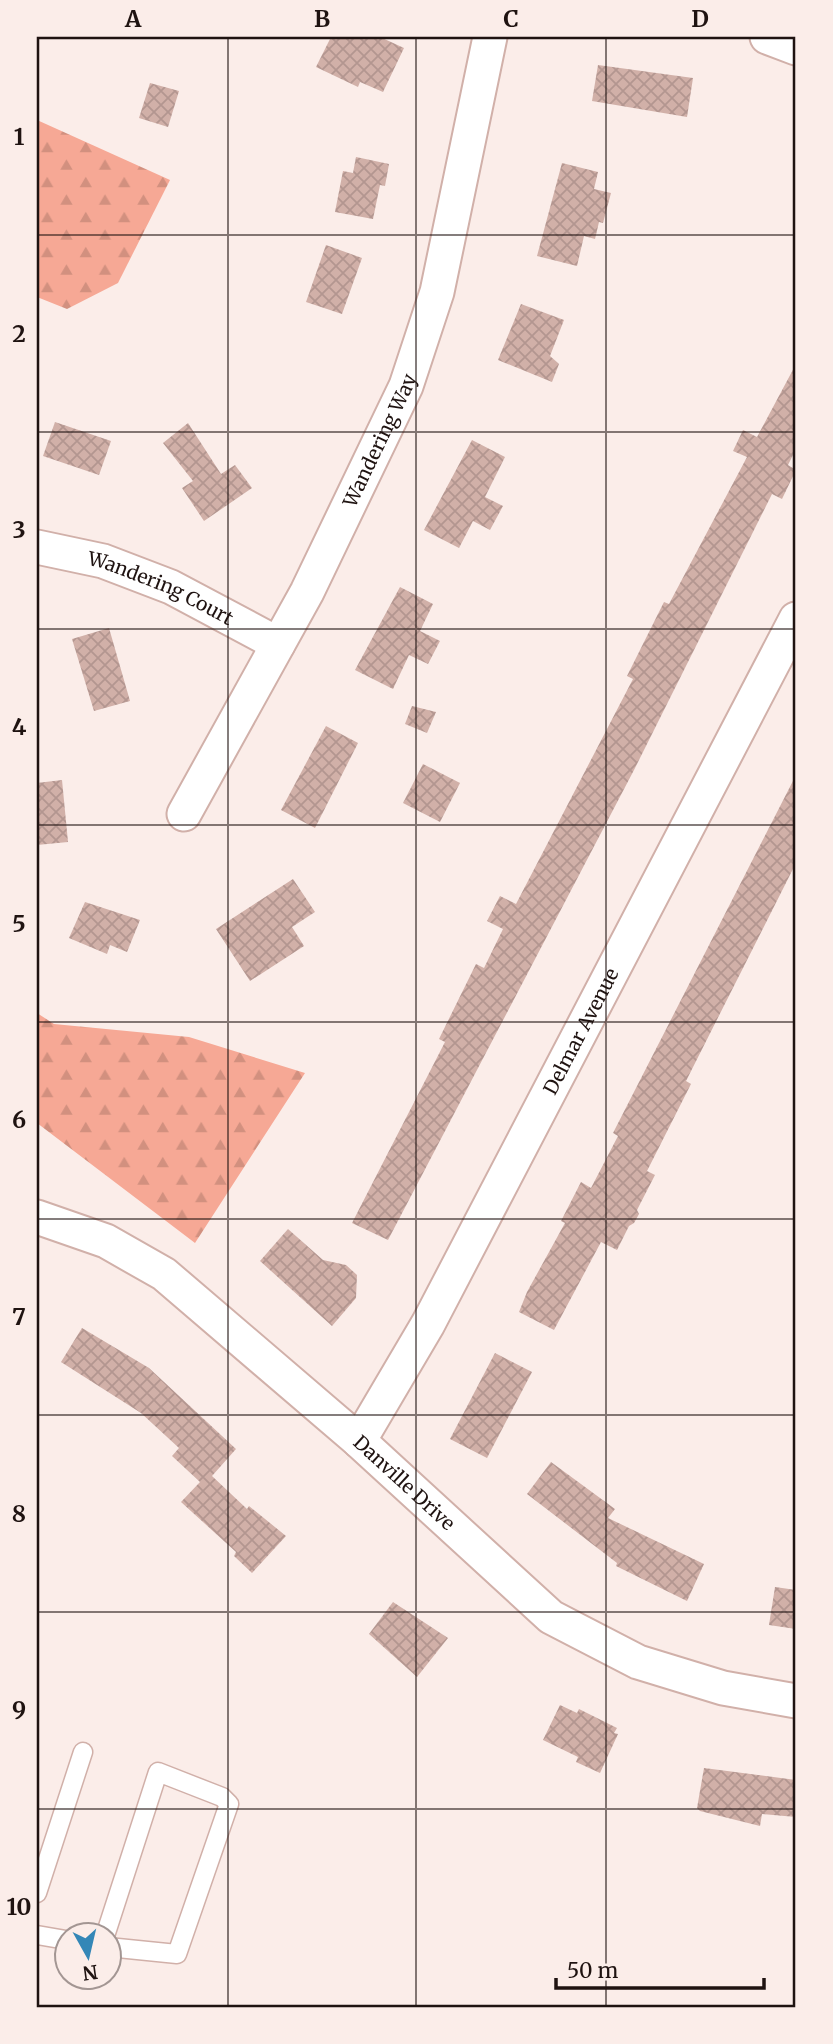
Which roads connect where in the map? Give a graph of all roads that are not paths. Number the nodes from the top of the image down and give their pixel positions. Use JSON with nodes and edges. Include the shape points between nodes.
{"nodes":[{"id":1,"x":490,"y":37,"type":"edge"},
{"id":2,"x":767,"y":37,"type":"edge"},
{"id":3,"x":796,"y":48,"type":"edge"},
{"id":4,"x":37,"y":547,"type":"edge"},
{"id":5,"x":796,"y":619,"type":"edge"},
{"id":6,"x":278,"y":644,"type":"junction"},
{"id":7,"x":184,"y":814,"type":"dead end"},
{"id":8,"x":37,"y":1217,"type":"edge"},
{"id":9,"x":359,"y":1441,"type":"junction"},
{"id":10,"x":796,"y":1701,"type":"edge"},
{"id":11,"x":83,"y":1752,"type":"dead end"},
{"id":12,"x":37,"y":1893,"type":"edge"},
{"id":13,"x":110,"y":1922,"type":"edge"},
{"id":14,"x":122,"y":1948,"type":"edge"}],
"edges":[{"from":1,"to":6,"type":"street","name":"Wandering Way","via":[[437,292],[406,386]]},
{"from":2,"to":3,"type":"street"},
{"from":4,"to":6,"type":"street","name":"Wandering Court","via":[[103,561],[171,587]]},
{"from":5,"to":9,"type":"street","name":"Delmar Avenue","via":[[435,1312]]},
{"from":6,"to":7,"type":"street","name":"Wandering Way"},
{"from":8,"to":9,"type":"street","name":"Danville Drive","via":[[106,1241],[164,1274]]},
{"from":9,"to":10,"type":"street","name":"Danville Drive","via":[[551,1617],[638,1662],[723,1688]]},
{"from":11,"to":12,"type":"lane"},
{"from":13,"to":14,"type":"lane","via":[[158,1772],[222,1797],[229,1804],[177,1954]]}]}
